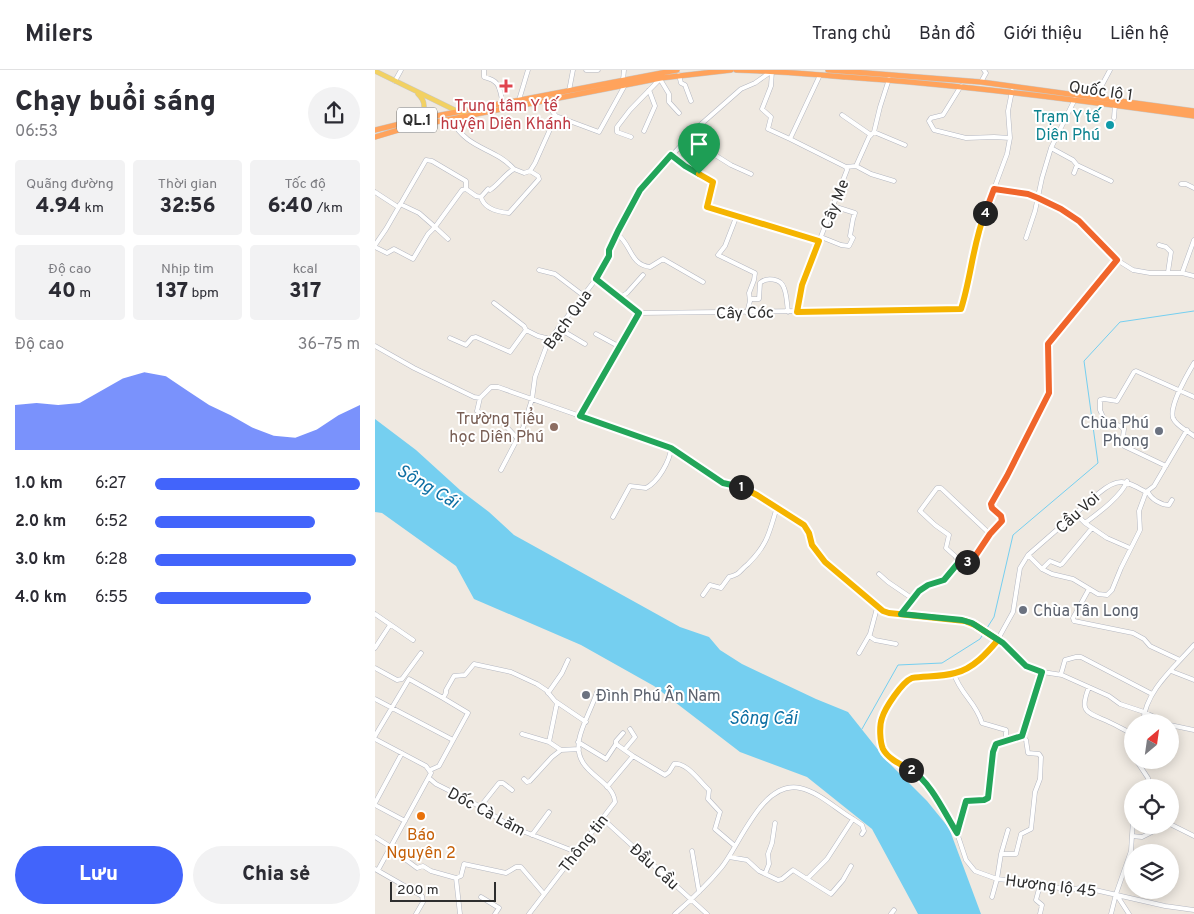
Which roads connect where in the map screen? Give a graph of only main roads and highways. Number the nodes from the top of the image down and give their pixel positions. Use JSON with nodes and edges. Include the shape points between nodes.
{"nodes":[{"id":1,"x":731,"y":70,"type":"edge"},
{"id":2,"x":736,"y":70,"type":"edge"},
{"id":3,"x":828,"y":70,"type":"edge"},
{"id":4,"x":375,"y":71,"type":"edge"},
{"id":5,"x":772,"y":71,"type":"edge"},
{"id":6,"x":844,"y":71,"type":"edge"},
{"id":7,"x":653,"y":72,"type":"edge"},
{"id":8,"x":678,"y":72,"type":"edge"},
{"id":9,"x":870,"y":72,"type":"edge"},
{"id":10,"x":889,"y":77,"type":"junction"},
{"id":11,"x":624,"y":82,"type":"junction"},
{"id":12,"x":415,"y":91,"type":"junction"},
{"id":13,"x":1194,"y":111,"type":"edge"},
{"id":14,"x":459,"y":112,"type":"junction"},
{"id":15,"x":467,"y":116,"type":"junction"},
{"id":16,"x":1194,"y":116,"type":"edge"},
{"id":17,"x":420,"y":119,"type":"junction"},
{"id":18,"x":413,"y":127,"type":"junction"},
{"id":19,"x":375,"y":130,"type":"edge"},
{"id":20,"x":375,"y":137,"type":"edge"}],
"edges":[{"from":1,"to":8,"type":"highway","number":"QL.1"},
{"from":2,"to":5,"type":"highway","name":"Quốc lộ 1"},
{"from":3,"to":6,"type":"highway","name":"Quốc lộ 1"},
{"from":4,"to":12,"type":"main road"},
{"from":5,"to":10,"type":"highway","name":"Quốc lộ 1"},
{"from":6,"to":9,"type":"highway","name":"Quốc lộ 1"},
{"from":7,"to":8,"type":"highway","number":"QL.1"},
{"from":7,"to":11,"type":"highway","number":"QL.1"},
{"from":8,"to":11,"type":"highway","number":"QL.1","via":[[661,78]]},
{"from":9,"to":10,"type":"highway","name":"Quốc lộ 1"},
{"from":10,"to":13,"type":"highway","name":"Quốc lộ 1","via":[[981,82]]},
{"from":10,"to":16,"type":"highway","name":"Quốc lộ 1"},
{"from":11,"to":14,"type":"highway","number":"QL.1"},
{"from":11,"to":15,"type":"highway","number":"QL.1"},
{"from":12,"to":14,"type":"main road"},
{"from":12,"to":17,"type":"main road","via":[[423,101],[424,112]]},
{"from":14,"to":15,"type":"main road"},
{"from":14,"to":17,"type":"highway","number":"QL.1"},
{"from":15,"to":18,"type":"highway","number":"QL.1"},
{"from":17,"to":18,"type":"main road"},
{"from":17,"to":19,"type":"highway","number":"QL.1"},
{"from":18,"to":20,"type":"highway","number":"QL.1"}]}
